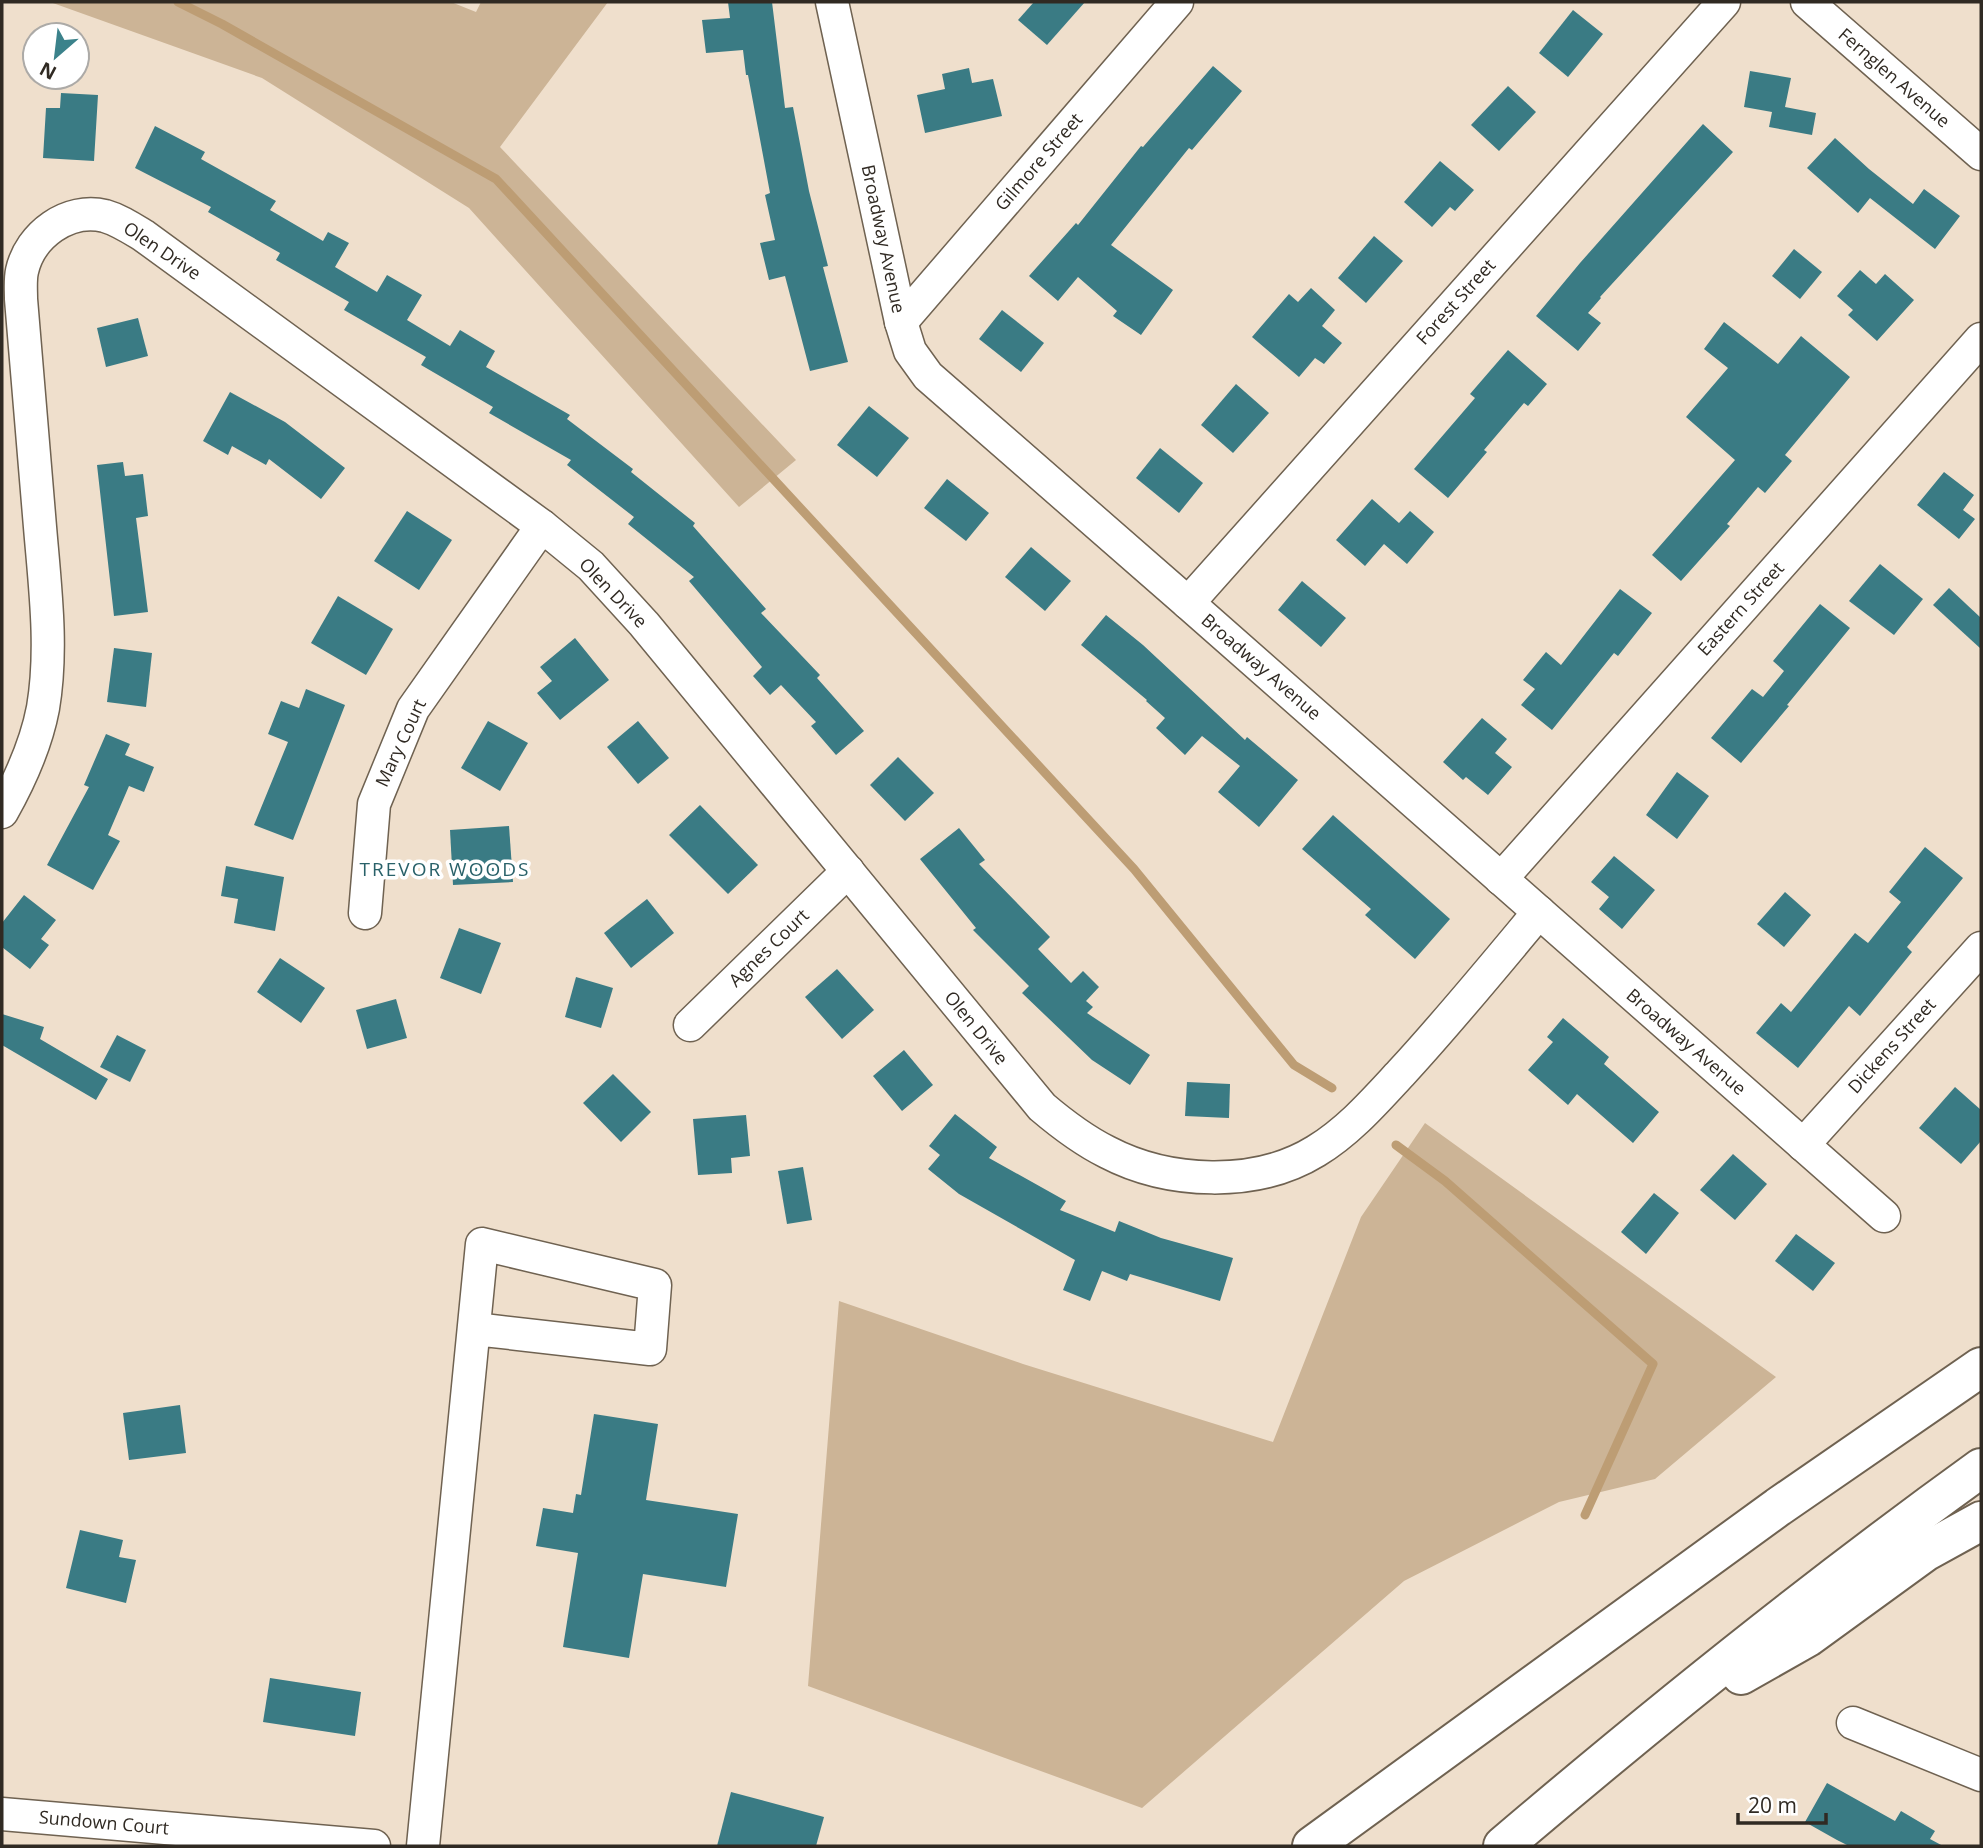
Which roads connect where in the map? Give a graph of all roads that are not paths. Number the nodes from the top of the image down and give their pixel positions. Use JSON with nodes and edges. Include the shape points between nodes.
{"nodes":[{"id":1,"x":832,"y":2,"type":"edge"},
{"id":2,"x":1177,"y":2,"type":"edge"},
{"id":3,"x":1724,"y":2,"type":"edge"},
{"id":4,"x":1807,"y":2,"type":"edge"},
{"id":5,"x":1981,"y":154,"type":"edge"},
{"id":6,"x":901,"y":322,"type":"junction"},
{"id":7,"x":1981,"y":339,"type":"edge"},
{"id":8,"x":542,"y":526,"type":"junction"},
{"id":9,"x":1188,"y":603,"type":"junction"},
{"id":10,"x":2,"y":812,"type":"edge"},
{"id":11,"x":848,"y":871,"type":"junction"},
{"id":12,"x":1501,"y":879,"type":"junction"},
{"id":13,"x":1539,"y":912,"type":"junction"},
{"id":14,"x":365,"y":913,"type":"dead end"},
{"id":15,"x":1981,"y":948,"type":"edge"},
{"id":16,"x":690,"y":1024,"type":"dead end"},
{"id":17,"x":1803,"y":1145,"type":"junction"},
{"id":18,"x":1884,"y":1216,"type":"dead end"},
{"id":19,"x":475,"y":1329,"type":"junction"},
{"id":20,"x":1981,"y":1350,"type":"edge"},
{"id":21,"x":1981,"y":1367,"type":"edge"},
{"id":22,"x":1868,"y":1444,"type":"junction"},
{"id":23,"x":1981,"y":1468,"type":"edge"},
{"id":24,"x":1981,"y":1521,"type":"edge"},
{"id":25,"x":1853,"y":1723,"type":"dead end"},
{"id":26,"x":1636,"y":1734,"type":"junction"},
{"id":27,"x":1981,"y":1774,"type":"edge"},
{"id":28,"x":2,"y":1814,"type":"edge"},
{"id":29,"x":374,"y":1846,"type":"edge"},
{"id":30,"x":423,"y":1846,"type":"edge"},
{"id":31,"x":1312,"y":1846,"type":"edge"},
{"id":32,"x":1503,"y":1846,"type":"edge"}],
"edges":[{"from":1,"to":6,"type":"street","name":"Broadway Avenue"},
{"from":2,"to":6,"type":"street","name":"Gilmore Street"},
{"from":3,"to":9,"type":"street","name":"Forest Street"},
{"from":4,"to":5,"type":"street","name":"Fernglen Avenue"},
{"from":6,"to":9,"type":"street","name":"Broadway Avenue","via":[[910,351],[928,376]]},
{"from":7,"to":12,"type":"street","name":"Eastern Street"},
{"from":8,"to":10,"type":"street","name":"Olen Drive","via":[[134,230],[89,214],[51,227],[28,255],[21,272],[46,599],[47,679],[33,745]]},
{"from":8,"to":11,"type":"street","name":"Olen Drive","via":[[591,566],[630,608]]},
{"from":8,"to":14,"type":"street","name":"Mary Court","via":[[413,709],[374,804]]},
{"from":9,"to":12,"type":"street","name":"Broadway Avenue"},
{"from":11,"to":13,"type":"street","name":"Olen Drive","via":[[1042,1107],[1074,1133],[1138,1166],[1203,1176],[1267,1171],[1293,1163],[1339,1135],[1423,1050]]},
{"from":11,"to":16,"type":"street","name":"Agnes Court"},
{"from":12,"to":13,"type":"street","name":"Broadway Avenue"},
{"from":13,"to":17,"type":"street","name":"Broadway Avenue"},
{"from":15,"to":17,"type":"street","name":"Dickens Street"},
{"from":17,"to":18,"type":"street","name":"Broadway Avenue"},
{"from":19,"to":19,"type":"street","via":[[482,1244],[655,1284],[650,1349]]},
{"from":19,"to":30,"type":"street"},
{"from":20,"to":22,"type":"highway"},
{"from":21,"to":22,"type":"highway"},
{"from":22,"to":31,"type":"highway"},
{"from":23,"to":26,"type":"highway"},
{"from":24,"to":26,"type":"highway","via":[[1925,1552],[1808,1637]]},
{"from":25,"to":27,"type":"street"},
{"from":26,"to":32,"type":"highway"},
{"from":28,"to":29,"type":"street","name":"Sundown Court"}]}
